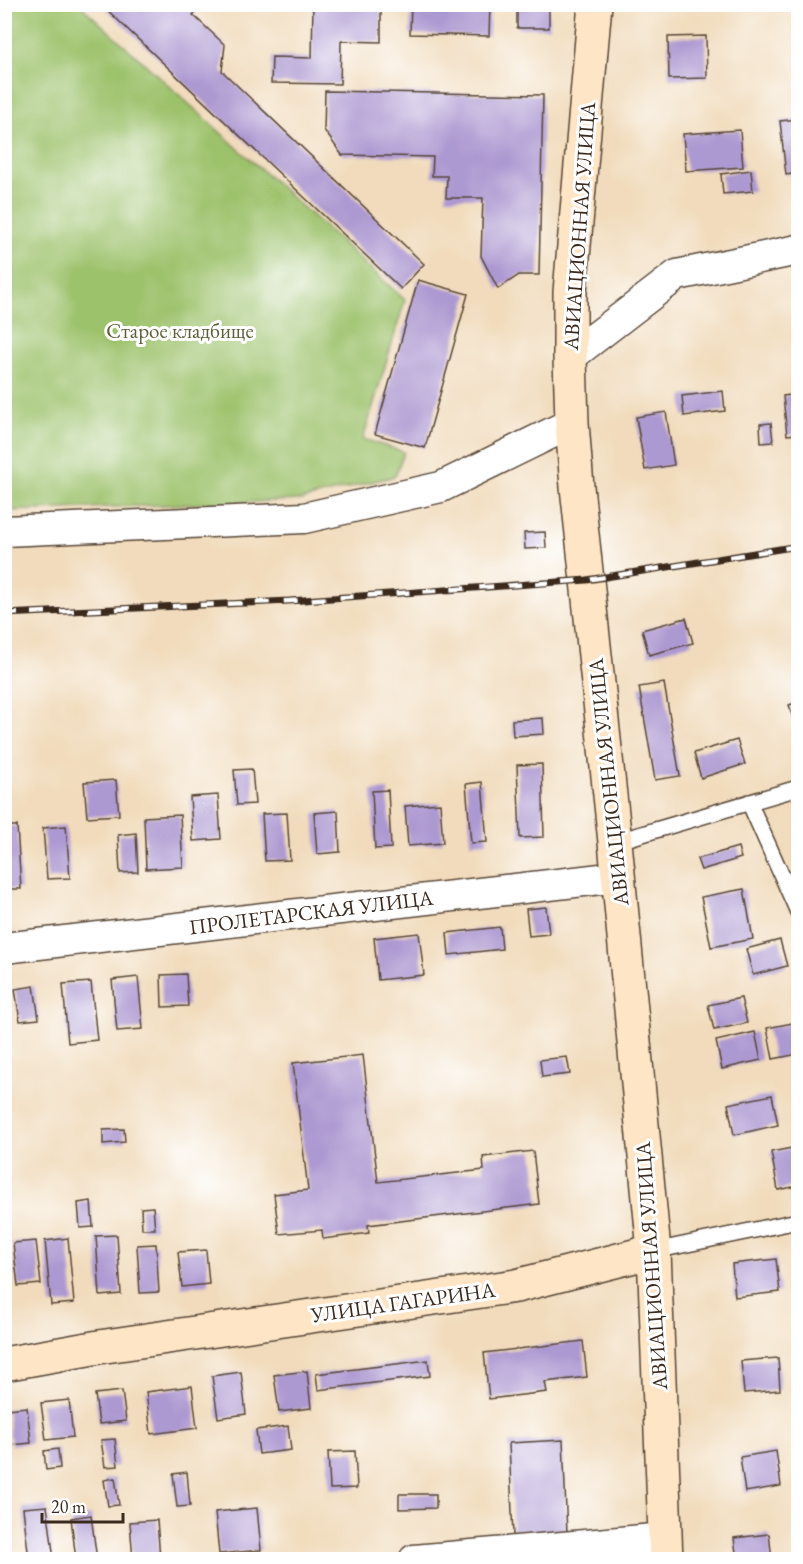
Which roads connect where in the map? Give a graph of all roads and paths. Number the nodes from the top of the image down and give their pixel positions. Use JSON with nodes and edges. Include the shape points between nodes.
{"nodes":[{"id":1,"x":595,"y":4,"type":"edge"},
{"id":2,"x":798,"y":250,"type":"edge"},
{"id":3,"x":570,"y":357,"type":"junction"},
{"id":4,"x":572,"y":423,"type":"junction"},
{"id":5,"x":4,"y":531,"type":"edge"},
{"id":6,"x":798,"y":788,"type":"edge"},
{"id":7,"x":749,"y":802,"type":"junction"},
{"id":8,"x":615,"y":842,"type":"junction"},
{"id":9,"x":618,"y":877,"type":"junction"},
{"id":10,"x":798,"y":912,"type":"edge"},
{"id":11,"x":4,"y":948,"type":"edge"},
{"id":12,"x":798,"y":1221,"type":"edge"},
{"id":13,"x":654,"y":1251,"type":"junction"},
{"id":14,"x":4,"y":1364,"type":"edge"},
{"id":15,"x":665,"y":1549,"type":"edge"},
{"id":16,"x":414,"y":1560,"type":"edge"}],
"edges":[{"from":1,"to":3,"type":"main road","name":"АВИАЦИОННАЯ УЛИЦА","via":[[570,292]]},
{"from":2,"to":3,"type":"street","via":[[677,275]]},
{"from":3,"to":4,"type":"main road","name":"АВИАЦИОННАЯ УЛИЦА"},
{"from":4,"to":5,"type":"street","via":[[441,487],[304,518]]},
{"from":4,"to":8,"type":"main road","name":"АВИАЦИОННАЯ УЛИЦА"},
{"from":6,"to":7,"type":"lane"},
{"from":7,"to":8,"type":"lane"},
{"from":7,"to":10,"type":"lane"},
{"from":8,"to":9,"type":"main road","name":"АВИАЦИОННАЯ УЛИЦА"},
{"from":9,"to":11,"type":"street","name":"ПРОЛЕТАРСКАЯ УЛИЦА"},
{"from":9,"to":13,"type":"main road","name":"АВИАЦИОННАЯ УЛИЦА"},
{"from":12,"to":13,"type":"lane","name":"УЛИЦА ГАГАРИНА"},
{"from":13,"to":14,"type":"main road","name":"УЛИЦА ГАГАРИНА","via":[[516,1286]]},
{"from":13,"to":15,"type":"main road","name":"АВИАЦИОННАЯ УЛИЦА"},
{"from":15,"to":16,"type":"street"}]}
